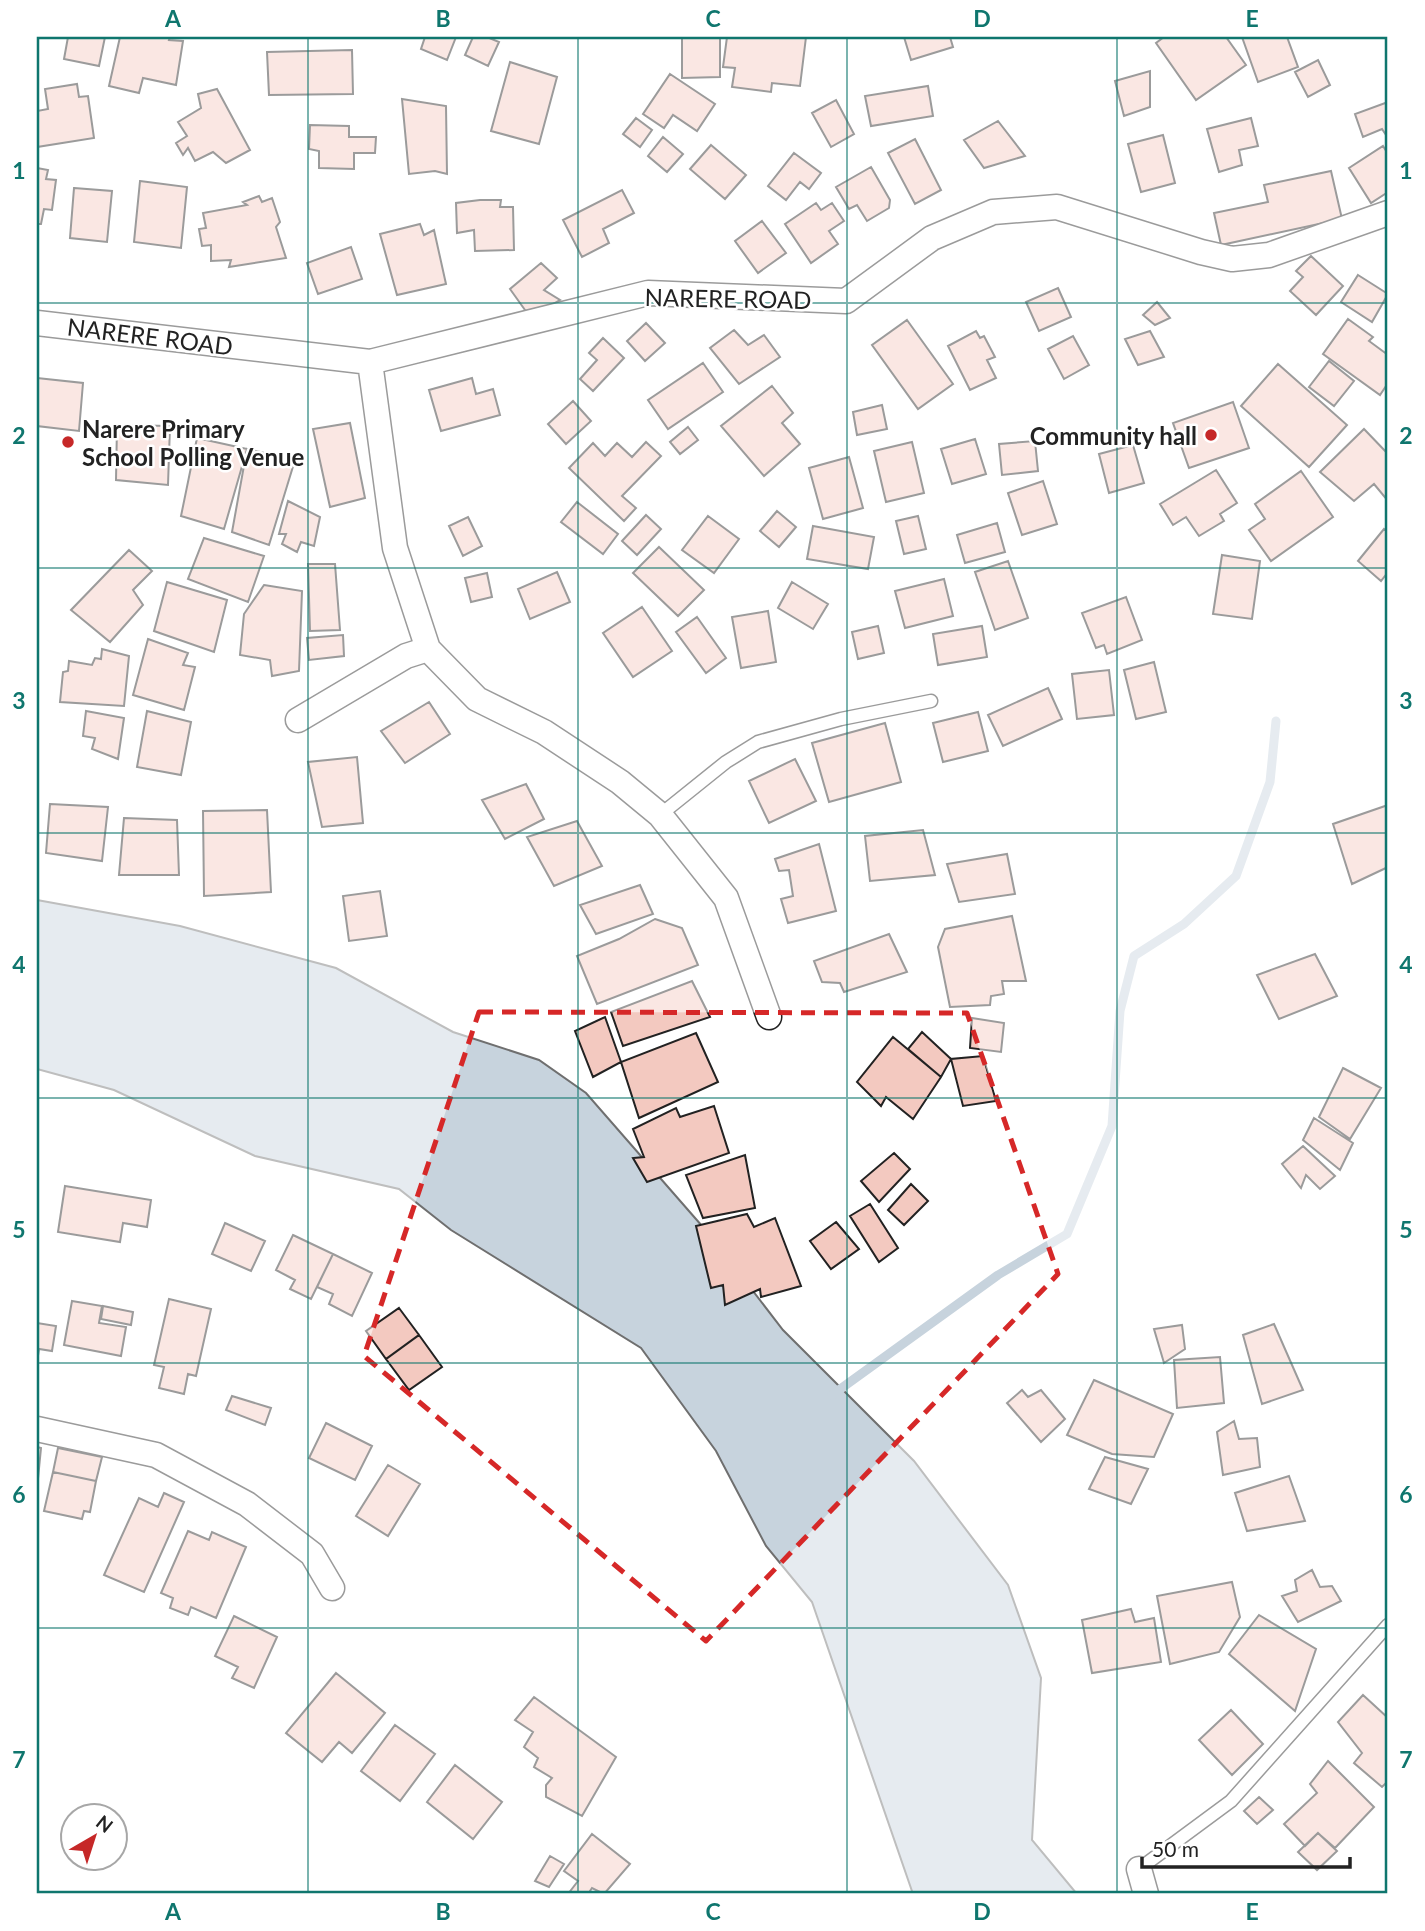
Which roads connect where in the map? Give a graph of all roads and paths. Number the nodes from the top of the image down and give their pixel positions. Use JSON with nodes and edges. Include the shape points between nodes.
{"nodes":[{"id":1,"x":1388,"y":213,"type":"edge"},
{"id":2,"x":37,"y":323,"type":"edge"},
{"id":3,"x":370,"y":362,"type":"junction"},
{"id":4,"x":428,"y":649,"type":"junction"},
{"id":5,"x":931,"y":701,"type":"dead end"},
{"id":6,"x":299,"y":720,"type":"dead end"},
{"id":7,"x":660,"y":815,"type":"junction"},
{"id":8,"x":769,"y":1017,"type":"dead end"},
{"id":9,"x":37,"y":1429,"type":"edge"},
{"id":10,"x":332,"y":1588,"type":"dead end"},
{"id":11,"x":1388,"y":1625,"type":"edge"},
{"id":12,"x":1139,"y":1869,"type":"joint"},
{"id":13,"x":1146,"y":1894,"type":"edge"}],
"edges":[{"from":1,"to":3,"type":"street","name":"NARERE ROAD","via":[[1269,255],[1232,259],[1057,207],[993,212],[932,238],[846,301],[648,293]]},
{"from":2,"to":3,"type":"street","name":"NARERE ROAD"},
{"from":3,"to":4,"type":"street","via":[[395,548]]},
{"from":4,"to":6,"type":"street","via":[[405,656]]},
{"from":4,"to":7,"type":"street","via":[[477,699],[544,732],[620,782]]},
{"from":5,"to":7,"type":"lane","via":[[758,742]]},
{"from":7,"to":8,"type":"street","via":[[726,898]]},
{"from":9,"to":10,"type":"street","via":[[156,1455],[247,1504],[313,1554]]},
{"from":11,"to":12,"type":"lane","via":[[1231,1801]]},
{"from":12,"to":13,"type":"street"}]}
